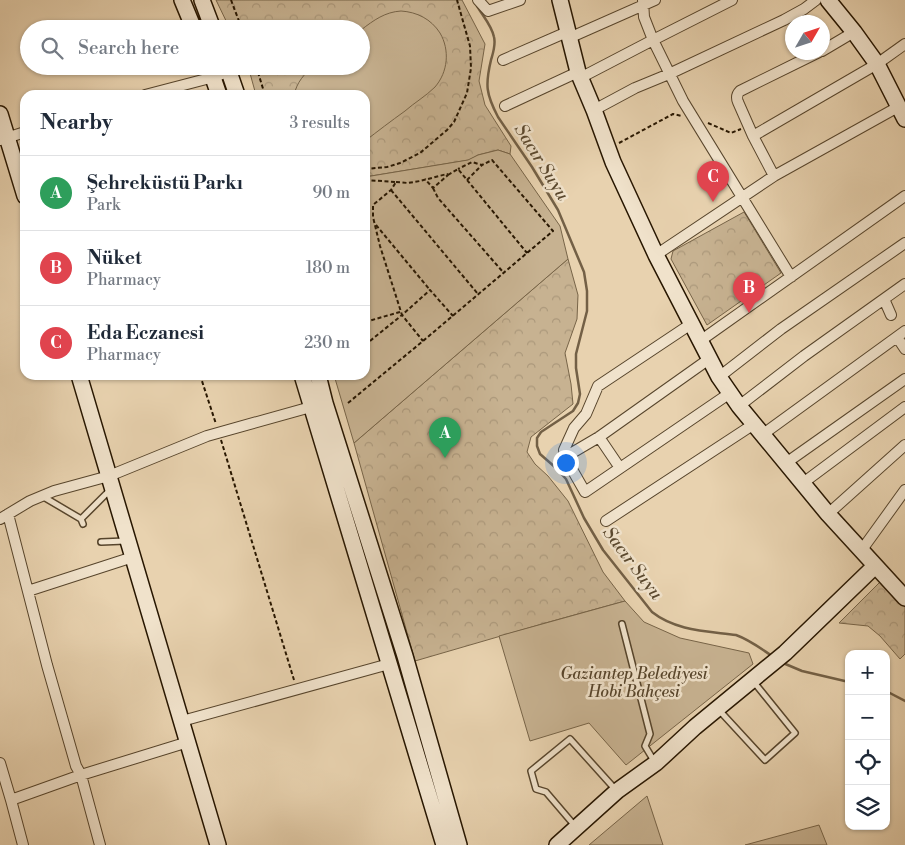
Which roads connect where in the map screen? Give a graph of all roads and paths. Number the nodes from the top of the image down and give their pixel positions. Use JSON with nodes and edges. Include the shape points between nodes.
{"nodes":[{"id":1,"x":182,"y":0,"type":"edge"},
{"id":2,"x":202,"y":0,"type":"edge"},
{"id":3,"x":230,"y":0,"type":"edge"},
{"id":4,"x":457,"y":0,"type":"edge"},
{"id":5,"x":478,"y":0,"type":"edge"},
{"id":6,"x":520,"y":0,"type":"edge"},
{"id":7,"x":560,"y":0,"type":"edge"},
{"id":8,"x":655,"y":0,"type":"edge"},
{"id":9,"x":732,"y":0,"type":"edge"},
{"id":10,"x":816,"y":0,"type":"edge"},
{"id":11,"x":828,"y":0,"type":"edge"},
{"id":12,"x":643,"y":3,"type":"edge"},
{"id":13,"x":190,"y":20,"type":"edge"},
{"id":14,"x":210,"y":20,"type":"edge"},
{"id":15,"x":238,"y":20,"type":"edge"},
{"id":16,"x":854,"y":32,"type":"junction"},
{"id":17,"x":568,"y":35,"type":"junction"},
{"id":18,"x":653,"y":40,"type":"junction"},
{"id":19,"x":905,"y":44,"type":"edge"},
{"id":20,"x":830,"y":47,"type":"edge"},
{"id":21,"x":503,"y":60,"type":"dead end"},
{"id":22,"x":804,"y":60,"type":"edge"},
{"id":23,"x":877,"y":64,"type":"junction"},
{"id":24,"x":669,"y":74,"type":"junction"},
{"id":25,"x":203,"y":75,"type":"edge"},
{"id":26,"x":213,"y":75,"type":"edge"},
{"id":27,"x":230,"y":75,"type":"edge"},
{"id":28,"x":259,"y":75,"type":"edge"},
{"id":29,"x":579,"y":75,"type":"junction"},
{"id":30,"x":159,"y":90,"type":"edge"},
{"id":31,"x":217,"y":90,"type":"edge"},
{"id":32,"x":235,"y":90,"type":"edge"},
{"id":33,"x":263,"y":90,"type":"edge"},
{"id":34,"x":506,"y":106,"type":"dead end"},
{"id":35,"x":901,"y":106,"type":"edge"},
{"id":36,"x":594,"y":110,"type":"junction"},
{"id":37,"x":0,"y":114,"type":"edge"},
{"id":38,"x":693,"y":117,"type":"junction"},
{"id":39,"x":751,"y":131,"type":"junction"},
{"id":40,"x":20,"y":134,"type":"edge"},
{"id":41,"x":4,"y":139,"type":"edge"},
{"id":42,"x":608,"y":149,"type":"junction"},
{"id":43,"x":482,"y":165,"type":"junction"},
{"id":44,"x":370,"y":169,"type":"edge"},
{"id":45,"x":458,"y":169,"type":"junction"},
{"id":46,"x":448,"y":175,"type":"junction"},
{"id":47,"x":774,"y":176,"type":"junction"},
{"id":48,"x":370,"y":180,"type":"edge"},
{"id":49,"x":425,"y":180,"type":"junction"},
{"id":50,"x":467,"y":180,"type":"junction"},
{"id":51,"x":20,"y":182,"type":"edge"},
{"id":52,"x":396,"y":182,"type":"junction"},
{"id":53,"x":433,"y":188,"type":"junction"},
{"id":54,"x":391,"y":190,"type":"junction"},
{"id":55,"x":905,"y":196,"type":"edge"},
{"id":56,"x":742,"y":198,"type":"junction"},
{"id":57,"x":374,"y":223,"type":"junction"},
{"id":58,"x":905,"y":243,"type":"edge"},
{"id":59,"x":527,"y":253,"type":"junction"},
{"id":60,"x":656,"y":255,"type":"junction"},
{"id":61,"x":504,"y":273,"type":"junction"},
{"id":62,"x":791,"y":278,"type":"junction"},
{"id":63,"x":905,"y":284,"type":"edge"},
{"id":64,"x":430,"y":290,"type":"junction"},
{"id":65,"x":478,"y":294,"type":"junction"},
{"id":66,"x":884,"y":300,"type":"junction"},
{"id":67,"x":401,"y":313,"type":"junction"},
{"id":68,"x":453,"y":316,"type":"junction"},
{"id":69,"x":891,"y":316,"type":"dead end"},
{"id":70,"x":370,"y":321,"type":"edge"},
{"id":71,"x":691,"y":324,"type":"junction"},
{"id":72,"x":901,"y":333,"type":"edge"},
{"id":73,"x":370,"y":341,"type":"edge"},
{"id":74,"x":423,"y":341,"type":"junction"},
{"id":75,"x":700,"y":341,"type":"junction"},
{"id":76,"x":905,"y":349,"type":"edge"},
{"id":77,"x":710,"y":359,"type":"junction"},
{"id":78,"x":719,"y":377,"type":"junction"},
{"id":79,"x":905,"y":379,"type":"edge"},
{"id":80,"x":80,"y":380,"type":"edge"},
{"id":81,"x":202,"y":380,"type":"edge"},
{"id":82,"x":305,"y":380,"type":"edge"},
{"id":83,"x":318,"y":380,"type":"edge"},
{"id":84,"x":730,"y":393,"type":"junction"},
{"id":85,"x":348,"y":403,"type":"dead end"},
{"id":86,"x":318,"y":405,"type":"junction"},
{"id":87,"x":739,"y":406,"type":"junction"},
{"id":88,"x":905,"y":407,"type":"edge"},
{"id":89,"x":758,"y":430,"type":"junction"},
{"id":90,"x":219,"y":433,"type":"junction"},
{"id":91,"x":599,"y":437,"type":"junction"},
{"id":92,"x":905,"y":445,"type":"edge"},
{"id":93,"x":565,"y":458,"type":"junction"},
{"id":94,"x":786,"y":463,"type":"junction"},
{"id":95,"x":620,"y":468,"type":"junction"},
{"id":96,"x":111,"y":482,"type":"junction"},
{"id":97,"x":803,"y":484,"type":"junction"},
{"id":98,"x":905,"y":490,"type":"edge"},
{"id":99,"x":42,"y":496,"type":"junction"},
{"id":100,"x":896,"y":503,"type":"junction"},
{"id":101,"x":905,"y":510,"type":"edge"},
{"id":102,"x":828,"y":514,"type":"junction"},
{"id":103,"x":4,"y":516,"type":"edge"},
{"id":104,"x":606,"y":521,"type":"dead end"},
{"id":105,"x":128,"y":541,"type":"junction"},
{"id":106,"x":101,"y":542,"type":"dead end"},
{"id":107,"x":861,"y":551,"type":"junction"},
{"id":108,"x":133,"y":557,"type":"junction"},
{"id":109,"x":875,"y":566,"type":"junction"},
{"id":110,"x":28,"y":591,"type":"junction"},
{"id":111,"x":905,"y":598,"type":"edge"},
{"id":112,"x":622,"y":624,"type":"dead end"},
{"id":113,"x":389,"y":664,"type":"junction"},
{"id":114,"x":758,"y":675,"type":"junction"},
{"id":115,"x":297,"y":689,"type":"junction"},
{"id":116,"x":718,"y":708,"type":"junction"},
{"id":117,"x":182,"y":721,"type":"junction"},
{"id":118,"x":188,"y":742,"type":"junction"},
{"id":119,"x":0,"y":763,"type":"edge"},
{"id":120,"x":656,"y":763,"type":"junction"},
{"id":121,"x":81,"y":775,"type":"junction"},
{"id":122,"x":617,"y":791,"type":"junction"},
{"id":123,"x":11,"y":800,"type":"junction"},
{"id":124,"x":576,"y":828,"type":"junction"},
{"id":125,"x":22,"y":845,"type":"edge"},
{"id":126,"x":100,"y":845,"type":"edge"},
{"id":127,"x":218,"y":845,"type":"edge"},
{"id":128,"x":444,"y":845,"type":"edge"},
{"id":129,"x":459,"y":845,"type":"edge"},
{"id":130,"x":557,"y":845,"type":"edge"}],
"edges":[{"from":1,"to":13,"type":"street"},
{"from":2,"to":14,"type":"street"},
{"from":3,"to":15,"type":"path"},
{"from":4,"to":44,"type":"path","via":[[470,46],[471,68],[467,93],[454,122],[420,154],[387,167]]},
{"from":5,"to":6,"type":"street","via":[[488,11]]},
{"from":7,"to":17,"type":"street"},
{"from":8,"to":12,"type":"street"},
{"from":9,"to":18,"type":"street"},
{"from":10,"to":24,"type":"street","via":[[784,20]]},
{"from":11,"to":16,"type":"street"},
{"from":12,"to":17,"type":"street"},
{"from":12,"to":18,"type":"street","via":[[644,17]]},
{"from":16,"to":20,"type":"street"},
{"from":16,"to":23,"type":"street"},
{"from":17,"to":21,"type":"street"},
{"from":17,"to":29,"type":"street"},
{"from":18,"to":24,"type":"street"},
{"from":18,"to":29,"type":"street"},
{"from":19,"to":23,"type":"street"},
{"from":22,"to":39,"type":"street","via":[[740,91],[738,102]]},
{"from":23,"to":35,"type":"street"},
{"from":23,"to":39,"type":"street"},
{"from":24,"to":36,"type":"street"},
{"from":24,"to":38,"type":"street"},
{"from":25,"to":30,"type":"street"},
{"from":26,"to":31,"type":"street"},
{"from":27,"to":32,"type":"street"},
{"from":28,"to":33,"type":"path"},
{"from":29,"to":34,"type":"street"},
{"from":29,"to":36,"type":"street"},
{"from":35,"to":47,"type":"street"},
{"from":36,"to":42,"type":"street"},
{"from":37,"to":41,"type":"street"},
{"from":38,"to":39,"type":"path","via":[[731,133]]},
{"from":38,"to":42,"type":"path","via":[[673,114]]},
{"from":38,"to":56,"type":"street"},
{"from":39,"to":47,"type":"street"},
{"from":40,"to":41,"type":"street"},
{"from":41,"to":51,"type":"street"},
{"from":42,"to":60,"type":"street"},
{"from":43,"to":45,"type":"path","via":[[472,162]]},
{"from":43,"to":50,"type":"path"},
{"from":43,"to":59,"type":"path","via":[[492,160],[553,231]]},
{"from":45,"to":46,"type":"path"},
{"from":45,"to":50,"type":"path"},
{"from":46,"to":49,"type":"path"},
{"from":46,"to":53,"type":"path"},
{"from":47,"to":56,"type":"street"},
{"from":48,"to":52,"type":"path"},
{"from":49,"to":52,"type":"path"},
{"from":49,"to":53,"type":"path"},
{"from":50,"to":59,"type":"path"},
{"from":52,"to":54,"type":"path"},
{"from":53,"to":61,"type":"path","via":[[438,198]]},
{"from":54,"to":57,"type":"path","via":[[373,205]]},
{"from":54,"to":65,"type":"path"},
{"from":55,"to":62,"type":"street"},
{"from":56,"to":60,"type":"street"},
{"from":56,"to":62,"type":"street"},
{"from":57,"to":64,"type":"path"},
{"from":57,"to":67,"type":"path"},
{"from":58,"to":78,"type":"street"},
{"from":59,"to":61,"type":"path"},
{"from":60,"to":71,"type":"street"},
{"from":61,"to":65,"type":"path"},
{"from":62,"to":75,"type":"street"},
{"from":63,"to":66,"type":"street"},
{"from":64,"to":67,"type":"path"},
{"from":64,"to":68,"type":"path"},
{"from":65,"to":68,"type":"path"},
{"from":66,"to":69,"type":"street"},
{"from":66,"to":87,"type":"street"},
{"from":67,"to":70,"type":"path"},
{"from":67,"to":73,"type":"path"},
{"from":67,"to":74,"type":"path"},
{"from":68,"to":74,"type":"path"},
{"from":71,"to":75,"type":"street"},
{"from":71,"to":93,"type":"street","via":[[598,386],[586,414],[569,436]]},
{"from":72,"to":76,"type":"street"},
{"from":72,"to":89,"type":"street"},
{"from":74,"to":85,"type":"path"},
{"from":75,"to":77,"type":"street"},
{"from":77,"to":78,"type":"street"},
{"from":77,"to":91,"type":"street"},
{"from":78,"to":84,"type":"street"},
{"from":79,"to":94,"type":"street"},
{"from":80,"to":96,"type":"street"},
{"from":81,"to":90,"type":"path"},
{"from":82,"to":86,"type":"street"},
{"from":83,"to":86,"type":"street"},
{"from":84,"to":87,"type":"street"},
{"from":84,"to":95,"type":"street"},
{"from":86,"to":90,"type":"street"},
{"from":86,"to":113,"type":"street"},
{"from":86,"to":129,"type":"street","via":[[405,656]]},
{"from":87,"to":89,"type":"street"},
{"from":88,"to":97,"type":"street"},
{"from":89,"to":94,"type":"street"},
{"from":89,"to":104,"type":"street"},
{"from":90,"to":96,"type":"street"},
{"from":90,"to":115,"type":"path"},
{"from":91,"to":93,"type":"street"},
{"from":91,"to":95,"type":"street"},
{"from":92,"to":102,"type":"street"},
{"from":93,"to":95,"type":"street","via":[[585,492]]},
{"from":94,"to":97,"type":"street"},
{"from":96,"to":99,"type":"street","via":[[54,491]]},
{"from":96,"to":99,"type":"lane","via":[[82,521]]},
{"from":96,"to":105,"type":"street"},
{"from":97,"to":102,"type":"street"},
{"from":98,"to":100,"type":"street"},
{"from":99,"to":103,"type":"street"},
{"from":100,"to":101,"type":"street"},
{"from":100,"to":107,"type":"street"},
{"from":102,"to":107,"type":"street"},
{"from":103,"to":110,"type":"street"},
{"from":105,"to":106,"type":"lane"},
{"from":105,"to":108,"type":"street"},
{"from":107,"to":109,"type":"street"},
{"from":108,"to":110,"type":"street"},
{"from":108,"to":117,"type":"street"},
{"from":109,"to":111,"type":"street"},
{"from":109,"to":114,"type":"street"},
{"from":110,"to":121,"type":"street"},
{"from":112,"to":120,"type":"lane","via":[[650,734],[645,746]]},
{"from":113,"to":115,"type":"street"},
{"from":113,"to":128,"type":"street"},
{"from":114,"to":116,"type":"street"},
{"from":114,"to":116,"type":"lane","via":[[795,733],[765,760]]},
{"from":115,"to":117,"type":"street"},
{"from":116,"to":120,"type":"street"},
{"from":117,"to":118,"type":"street"},
{"from":118,"to":121,"type":"street"},
{"from":118,"to":127,"type":"street"},
{"from":119,"to":123,"type":"street"},
{"from":120,"to":122,"type":"street"},
{"from":121,"to":123,"type":"street"},
{"from":121,"to":126,"type":"street"},
{"from":122,"to":124,"type":"street"},
{"from":122,"to":124,"type":"lane","via":[[570,739],[531,771],[536,789],[546,792]]},
{"from":123,"to":125,"type":"street"},
{"from":124,"to":130,"type":"street"}]}
